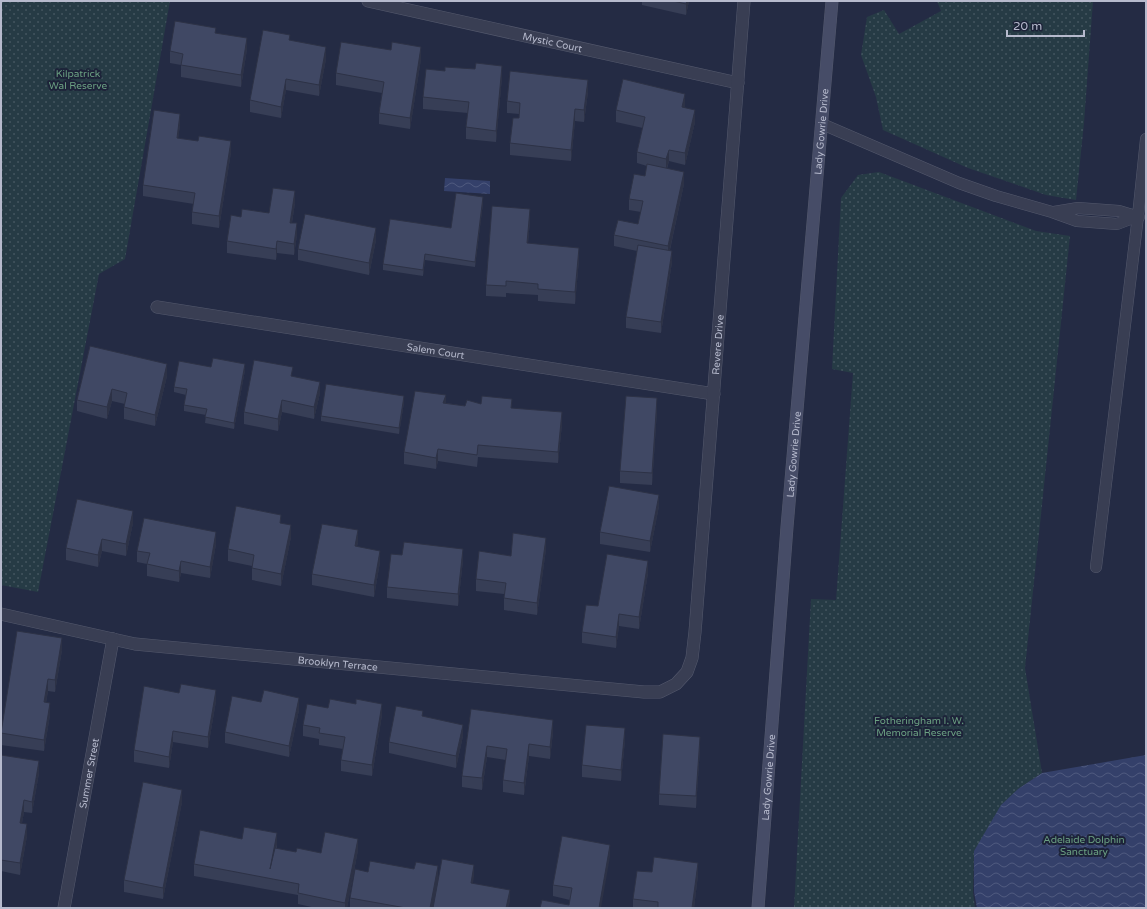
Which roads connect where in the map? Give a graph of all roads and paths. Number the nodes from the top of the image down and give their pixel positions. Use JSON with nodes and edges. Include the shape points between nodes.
{"nodes":[{"id":1,"x":368,"y":1,"type":"edge"},
{"id":2,"x":744,"y":1,"type":"edge"},
{"id":3,"x":832,"y":1,"type":"edge"},
{"id":4,"x":738,"y":83,"type":"junction"},
{"id":5,"x":822,"y":124,"type":"junction"},
{"id":6,"x":1146,"y":139,"type":"edge"},
{"id":7,"x":1142,"y":216,"type":"edge"},
{"id":8,"x":157,"y":307,"type":"dead end"},
{"id":9,"x":714,"y":394,"type":"junction"},
{"id":10,"x":1096,"y":566,"type":"dead end"},
{"id":11,"x":1,"y":614,"type":"edge"},
{"id":12,"x":113,"y":639,"type":"junction"},
{"id":13,"x":676,"y":684,"type":"joint"},
{"id":14,"x":64,"y":908,"type":"edge"},
{"id":15,"x":758,"y":908,"type":"edge"}],
"edges":[{"from":1,"to":4,"type":"street","name":"Mystic Court"},
{"from":2,"to":4,"type":"street","name":"Revere Drive"},
{"from":3,"to":5,"type":"main road","name":"Lady Gowrie Drive"},
{"from":4,"to":9,"type":"street","name":"Revere Drive"},
{"from":5,"to":7,"type":"lane","via":[[959,183],[996,196],[1052,212],[1078,208],[1119,211]]},
{"from":5,"to":15,"type":"main road","name":"Lady Gowrie Drive","via":[[787,527]]},
{"from":6,"to":7,"type":"lane"},
{"from":7,"to":10,"type":"lane"},
{"from":8,"to":9,"type":"street","name":"Salem Court"},
{"from":9,"to":13,"type":"street","name":"Revere Drive","via":[[692,658],[686,672]]},
{"from":11,"to":12,"type":"street","name":"Brooklyn Terrace"},
{"from":12,"to":13,"type":"street","name":"Brooklyn Terrace","via":[[143,645],[644,692],[660,692]]},
{"from":12,"to":14,"type":"street","name":"Summer Street"}]}
